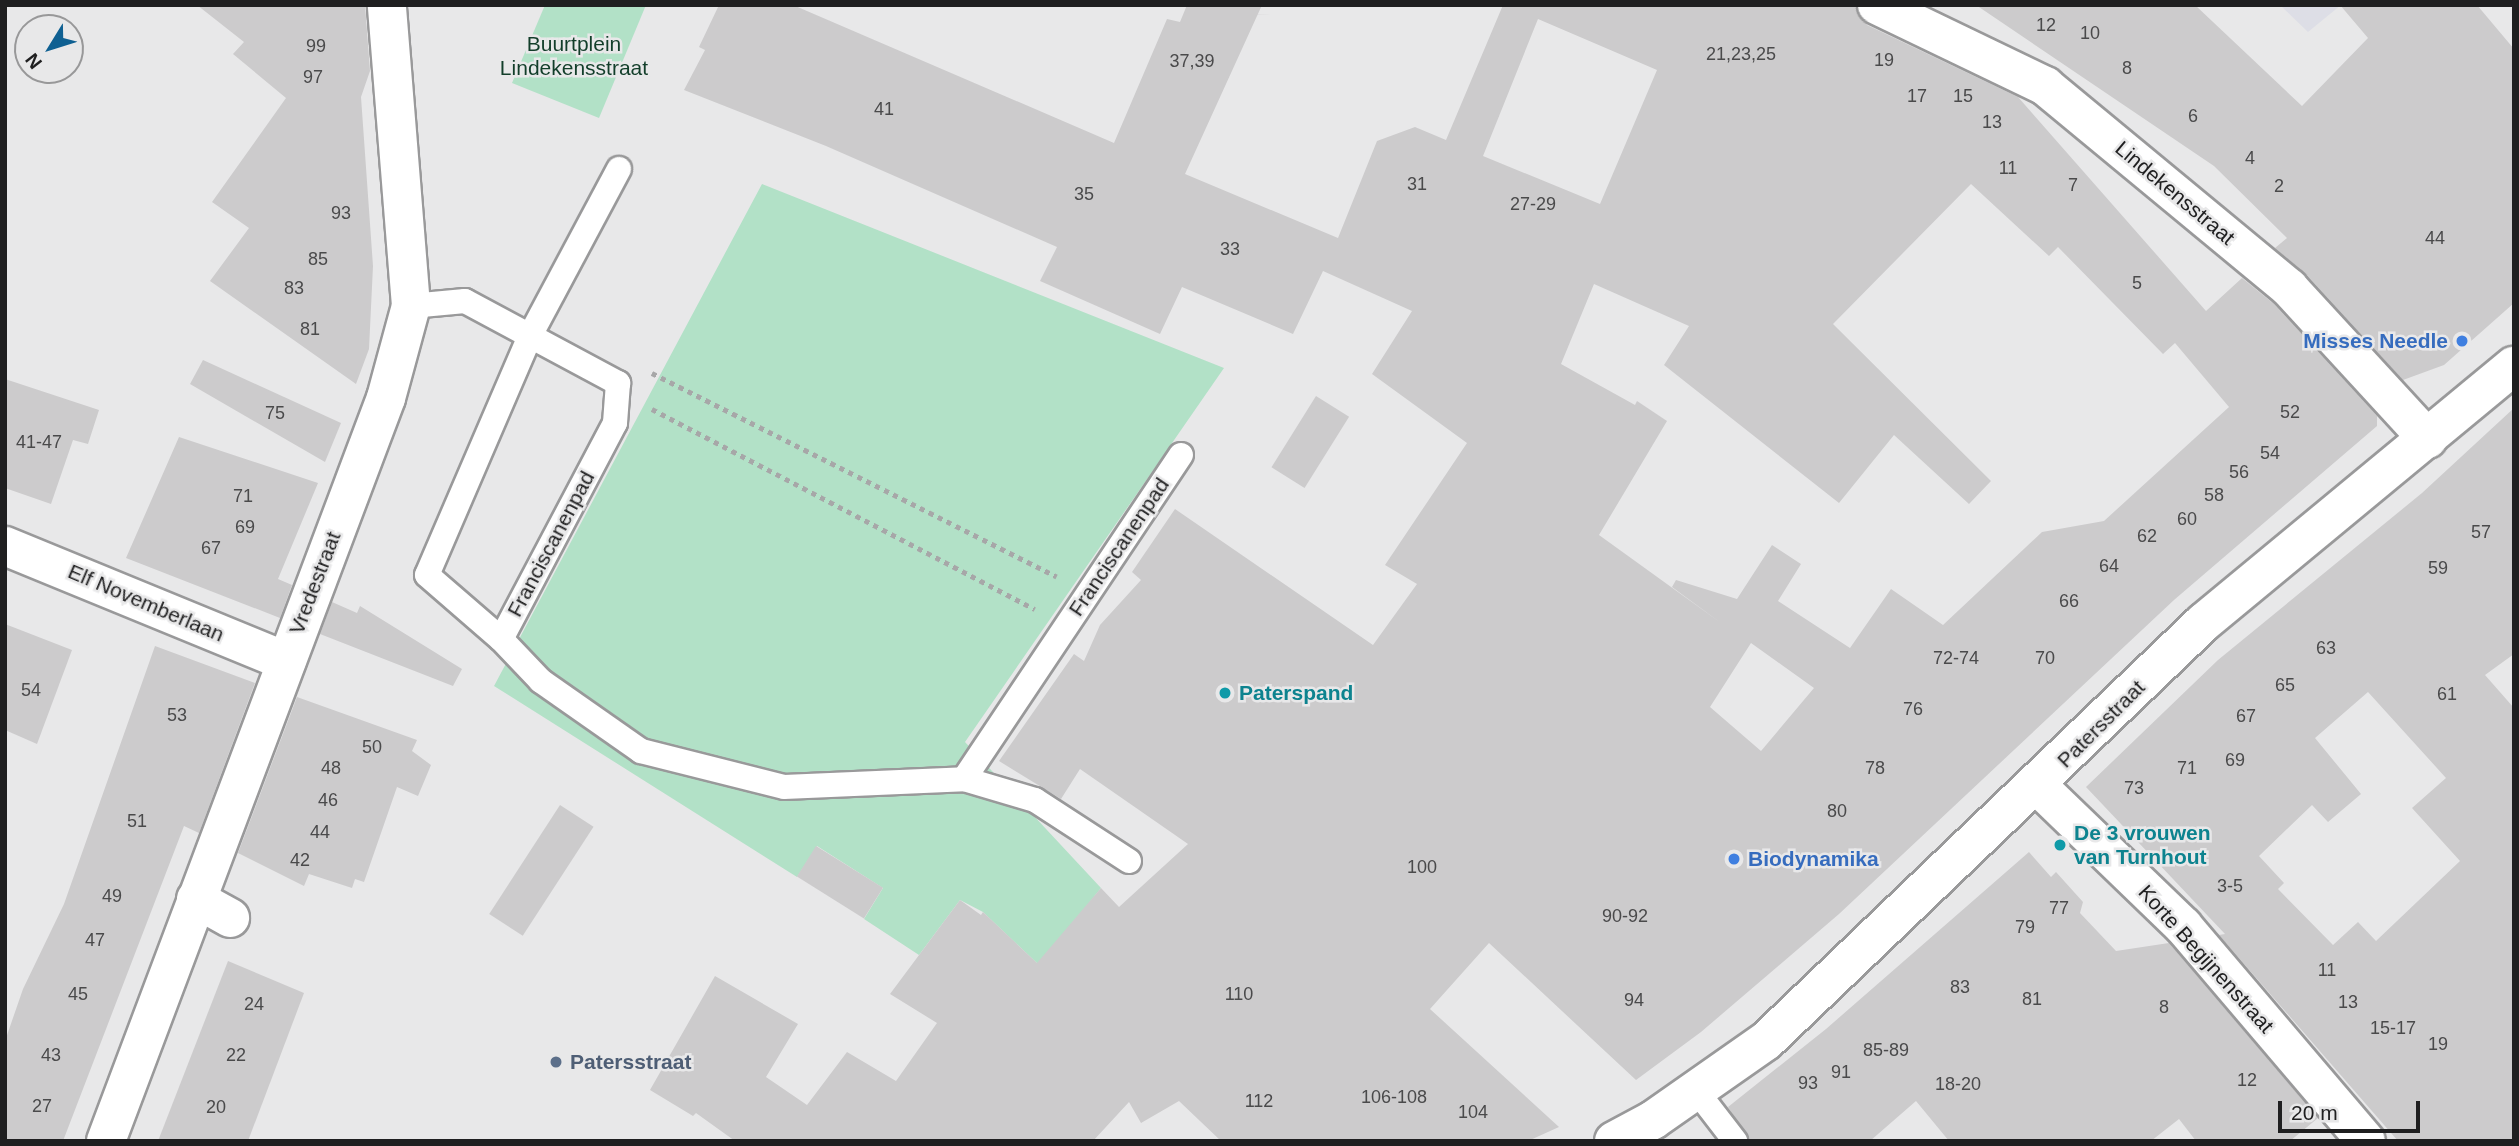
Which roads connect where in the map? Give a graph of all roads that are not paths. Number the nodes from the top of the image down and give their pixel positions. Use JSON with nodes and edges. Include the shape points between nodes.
{"nodes":[{"id":1,"x":387,"y":5,"type":"edge"},
{"id":2,"x":1877,"y":5,"type":"edge"},
{"id":3,"x":619,"y":169,"type":"dead end"},
{"id":4,"x":411,"y":306,"type":"junction"},
{"id":5,"x":530,"y":336,"type":"junction"},
{"id":6,"x":2514,"y":366,"type":"edge"},
{"id":7,"x":2428,"y":439,"type":"junction"},
{"id":8,"x":1181,"y":455,"type":"dead end"},
{"id":9,"x":5,"y":546,"type":"edge"},
{"id":10,"x":501,"y":639,"type":"junction"},
{"id":11,"x":286,"y":662,"type":"junction"},
{"id":12,"x":964,"y":779,"type":"junction"},
{"id":13,"x":2038,"y":786,"type":"junction"},
{"id":14,"x":1129,"y":861,"type":"dead end"},
{"id":15,"x":196,"y":899,"type":"junction"},
{"id":16,"x":230,"y":918,"type":"dead end"},
{"id":17,"x":1695,"y":1089,"type":"junction"},
{"id":18,"x":106,"y":1141,"type":"edge"},
{"id":19,"x":1614,"y":1141,"type":"edge"},
{"id":20,"x":1735,"y":1141,"type":"edge"},
{"id":21,"x":2366,"y":1141,"type":"edge"}],
"edges":[{"from":1,"to":4,"type":"street","name":"Vredestraat"},
{"from":2,"to":7,"type":"street","name":"Lindekensstraat","via":[[2045,86],[2289,288]]},
{"from":3,"to":5,"type":"lane"},
{"from":4,"to":5,"type":"lane","via":[[465,301]]},
{"from":4,"to":11,"type":"street","name":"Vredestraat","via":[[386,398]]},
{"from":5,"to":10,"type":"lane","via":[[427,575]]},
{"from":5,"to":10,"type":"lane","name":"Franciscanenpad","via":[[618,383],[615,423]]},
{"from":6,"to":7,"type":"street","name":"Patersstraat"},
{"from":7,"to":13,"type":"street","name":"Patersstraat","via":[[2204,622]]},
{"from":8,"to":12,"type":"lane","name":"Franciscanenpad"},
{"from":9,"to":11,"type":"street","name":"Elf Novemberlaan"},
{"from":10,"to":12,"type":"lane","name":"Franciscanenpad","via":[[541,681],[641,751],[783,787]]},
{"from":11,"to":15,"type":"street","name":"Vredestraat"},
{"from":12,"to":14,"type":"lane","name":"Franciscanenpad","via":[[1035,800]]},
{"from":13,"to":17,"type":"street","name":"Patersstraat","via":[[1766,1041]]},
{"from":13,"to":21,"type":"street","name":"Korte Begijnenstraat","via":[[2183,926]]},
{"from":15,"to":16,"type":"street"},
{"from":15,"to":18,"type":"street","name":"Vredestraat"},
{"from":17,"to":19,"type":"street","name":"Patersstraat"},
{"from":17,"to":20,"type":"lane"}]}
